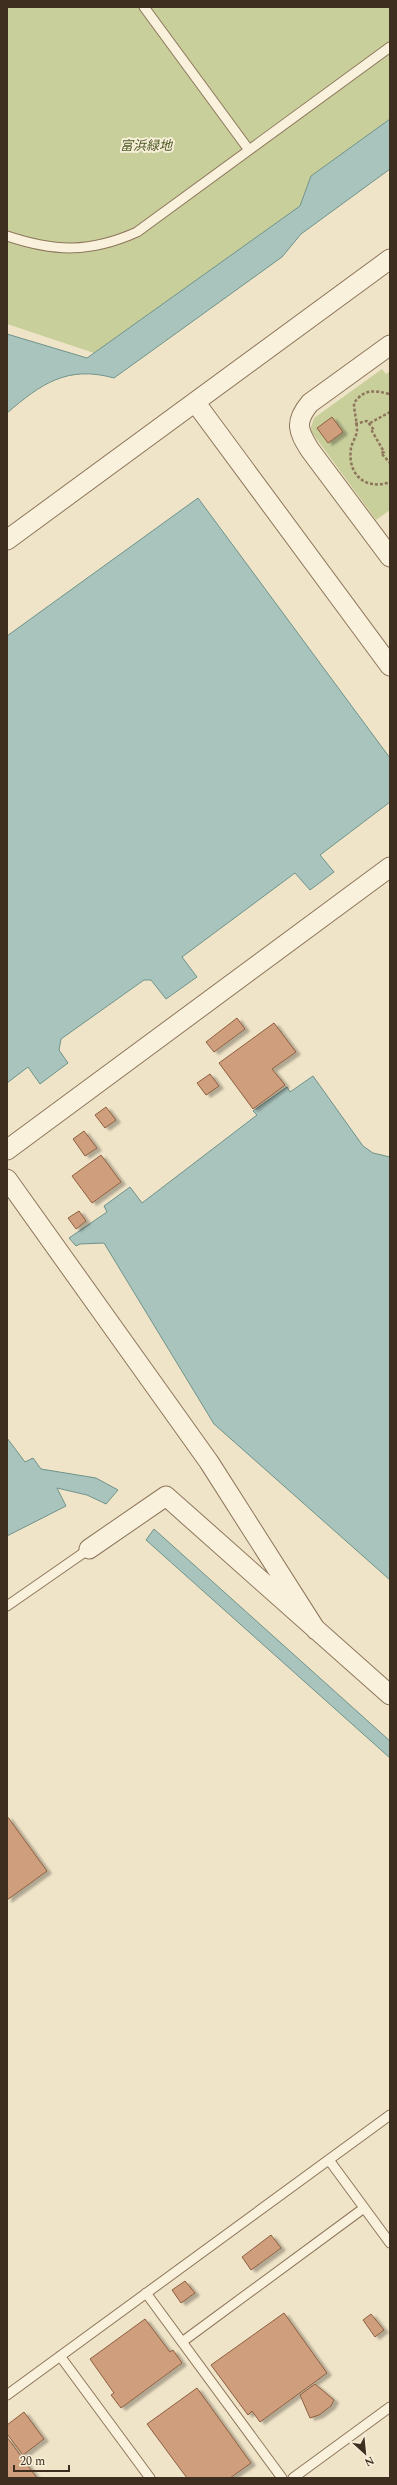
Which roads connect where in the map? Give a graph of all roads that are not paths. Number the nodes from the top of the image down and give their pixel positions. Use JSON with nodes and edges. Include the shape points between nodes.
{"nodes":[{"id":1,"x":144,"y":7,"type":"edge"},
{"id":2,"x":390,"y":47,"type":"edge"},
{"id":3,"x":249,"y":150,"type":"junction"},
{"id":4,"x":7,"y":236,"type":"edge"},
{"id":5,"x":390,"y":259,"type":"edge"},
{"id":6,"x":389,"y":348,"type":"edge"},
{"id":7,"x":195,"y":402,"type":"junction"},
{"id":8,"x":7,"y":540,"type":"edge"},
{"id":9,"x":390,"y":557,"type":"edge"},
{"id":10,"x":390,"y":666,"type":"edge"},
{"id":11,"x":390,"y":867,"type":"edge"},
{"id":12,"x":7,"y":1150,"type":"edge"},
{"id":13,"x":7,"y":1179,"type":"edge"},
{"id":14,"x":89,"y":1549,"type":"joint"},
{"id":15,"x":7,"y":1606,"type":"edge"},
{"id":16,"x":316,"y":1630,"type":"junction"},
{"id":17,"x":390,"y":1695,"type":"edge"},
{"id":18,"x":390,"y":2115,"type":"edge"},
{"id":19,"x":329,"y":2160,"type":"junction"},
{"id":20,"x":364,"y":2208,"type":"junction"},
{"id":21,"x":390,"y":2243,"type":"edge"},
{"id":22,"x":146,"y":2293,"type":"junction"},
{"id":23,"x":182,"y":2342,"type":"junction"},
{"id":24,"x":60,"y":2356,"type":"junction"},
{"id":25,"x":7,"y":2395,"type":"edge"},
{"id":26,"x":390,"y":2407,"type":"edge"},
{"id":27,"x":150,"y":2478,"type":"edge"},
{"id":28,"x":282,"y":2478,"type":"edge"},
{"id":29,"x":293,"y":2478,"type":"edge"}],
"edges":[{"from":1,"to":3,"type":"lane"},
{"from":2,"to":3,"type":"lane"},
{"from":3,"to":4,"type":"lane","via":[[137,232],[120,240],[71,250],[24,242]]},
{"from":5,"to":7,"type":"street"},
{"from":6,"to":9,"type":"street","via":[[310,403],[301,413],[299,432]]},
{"from":7,"to":8,"type":"street"},
{"from":7,"to":10,"type":"street"},
{"from":11,"to":12,"type":"street"},
{"from":13,"to":16,"type":"street","via":[[208,1462]]},
{"from":14,"to":15,"type":"lane"},
{"from":14,"to":16,"type":"street","via":[[166,1496]]},
{"from":16,"to":17,"type":"street"},
{"from":18,"to":19,"type":"lane"},
{"from":19,"to":20,"type":"lane"},
{"from":19,"to":22,"type":"lane"},
{"from":20,"to":21,"type":"lane"},
{"from":20,"to":23,"type":"lane"},
{"from":22,"to":23,"type":"lane"},
{"from":22,"to":24,"type":"lane"},
{"from":23,"to":28,"type":"lane"},
{"from":24,"to":25,"type":"lane"},
{"from":24,"to":27,"type":"lane"},
{"from":26,"to":29,"type":"lane"}]}
